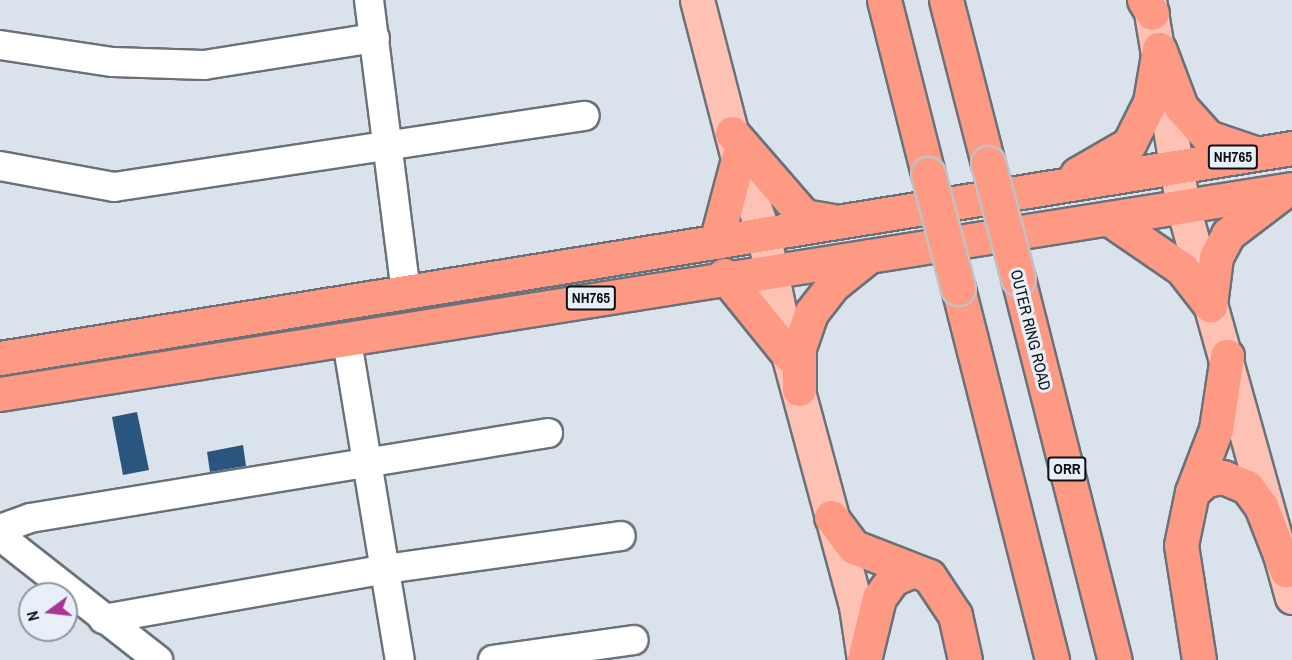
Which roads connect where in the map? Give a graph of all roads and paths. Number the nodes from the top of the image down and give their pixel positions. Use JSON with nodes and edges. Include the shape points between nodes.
{"nodes":[{"id":1,"x":369,"y":0,"type":"edge"},
{"id":2,"x":697,"y":0,"type":"edge"},
{"id":3,"x":884,"y":0,"type":"edge"},
{"id":4,"x":946,"y":0,"type":"edge"},
{"id":5,"x":1148,"y":4,"type":"edge"},
{"id":6,"x":375,"y":38,"type":"junction"},
{"id":7,"x":0,"y":45,"type":"edge"},
{"id":8,"x":1159,"y":49,"type":"junction"},
{"id":9,"x":585,"y":116,"type":"dead end"},
{"id":10,"x":390,"y":145,"type":"junction"},
{"id":11,"x":735,"y":146,"type":"junction"},
{"id":12,"x":1292,"y":148,"type":"edge"},
{"id":13,"x":1255,"y":153,"type":"junction"},
{"id":14,"x":0,"y":166,"type":"edge"},
{"id":15,"x":1175,"y":169,"type":"junction"},
{"id":16,"x":1047,"y":186,"type":"junction"},
{"id":17,"x":1288,"y":190,"type":"edge"},
{"id":18,"x":1183,"y":207,"type":"junction"},
{"id":19,"x":1109,"y":219,"type":"junction"},
{"id":20,"x":838,"y":223,"type":"junction"},
{"id":21,"x":764,"y":232,"type":"junction"},
{"id":22,"x":716,"y":242,"type":"junction"},
{"id":23,"x":870,"y":255,"type":"junction"},
{"id":24,"x":771,"y":270,"type":"junction"},
{"id":25,"x":724,"y":275,"type":"junction"},
{"id":26,"x":406,"y":293,"type":"junction"},
{"id":27,"x":1210,"y":305,"type":"junction"},
{"id":28,"x":347,"y":341,"type":"junction"},
{"id":29,"x":788,"y":354,"type":"junction"},
{"id":30,"x":1227,"y":356,"type":"junction"},
{"id":31,"x":0,"y":358,"type":"edge"},
{"id":32,"x":799,"y":389,"type":"junction"},
{"id":33,"x":0,"y":394,"type":"edge"},
{"id":34,"x":548,"y":433,"type":"dead end"},
{"id":35,"x":369,"y":462,"type":"junction"},
{"id":36,"x":1192,"y":492,"type":"junction"},
{"id":37,"x":831,"y":517,"type":"junction"},
{"id":38,"x":0,"y":529,"type":"edge"},
{"id":39,"x":0,"y":536,"type":"edge"},
{"id":40,"x":621,"y":536,"type":"dead end"},
{"id":41,"x":386,"y":569,"type":"junction"},
{"id":42,"x":911,"y":571,"type":"junction"},
{"id":43,"x":1289,"y":583,"type":"edge"},
{"id":44,"x":104,"y":619,"type":"junction"},
{"id":45,"x":634,"y":640,"type":"dead end"},
{"id":46,"x":158,"y":660,"type":"edge"},
{"id":47,"x":400,"y":660,"type":"edge"},
{"id":48,"x":493,"y":660,"type":"edge"},
{"id":49,"x":864,"y":660,"type":"edge"},
{"id":50,"x":964,"y":660,"type":"edge"},
{"id":51,"x":1052,"y":660,"type":"edge"},
{"id":52,"x":1115,"y":660,"type":"edge"},
{"id":53,"x":1199,"y":660,"type":"edge"}],
"edges":[{"from":1,"to":6,"type":"street"},
{"from":2,"to":11,"type":"main road"},
{"from":3,"to":51,"type":"highway","bridge":true},
{"from":4,"to":52,"type":"highway","name":"OUTER RING ROAD","number":"ORR","bridge":true},
{"from":5,"to":8,"type":"main road"},
{"from":6,"to":7,"type":"street","via":[[204,65],[113,62]]},
{"from":6,"to":10,"type":"street"},
{"from":8,"to":13,"type":"highway","via":[[1181,106],[1208,137]]},
{"from":8,"to":15,"type":"main road"},
{"from":8,"to":16,"type":"highway","via":[[1150,102],[1129,144],[1094,168]]},
{"from":9,"to":10,"type":"street"},
{"from":10,"to":14,"type":"street","via":[[114,187]]},
{"from":10,"to":26,"type":"street"},
{"from":11,"to":20,"type":"highway","via":[[804,216]]},
{"from":11,"to":21,"type":"main road"},
{"from":11,"to":22,"type":"highway"},
{"from":12,"to":13,"type":"highway","number":"NH765"},
{"from":13,"to":15,"type":"highway","number":"NH765"},
{"from":15,"to":16,"type":"highway","number":"NH765"},
{"from":15,"to":18,"type":"main road"},
{"from":16,"to":20,"type":"highway","number":"NH765"},
{"from":17,"to":18,"type":"highway","number":"NH765"},
{"from":17,"to":27,"type":"highway","via":[[1228,234],[1216,257]]},
{"from":18,"to":19,"type":"highway","number":"NH765"},
{"from":18,"to":27,"type":"main road"},
{"from":19,"to":23,"type":"highway","number":"NH765"},
{"from":19,"to":27,"type":"highway","via":[[1182,269]]},
{"from":20,"to":21,"type":"highway","number":"NH765"},
{"from":21,"to":22,"type":"highway","number":"NH765"},
{"from":21,"to":24,"type":"main road"},
{"from":22,"to":26,"type":"highway","number":"NH765"},
{"from":23,"to":24,"type":"highway","number":"NH765"},
{"from":23,"to":32,"type":"highway","via":[[833,285],[811,313],[799,348]]},
{"from":24,"to":25,"type":"highway","number":"NH765"},
{"from":24,"to":29,"type":"main road"},
{"from":25,"to":28,"type":"highway","number":"NH765"},
{"from":25,"to":29,"type":"highway"},
{"from":26,"to":31,"type":"highway","number":"NH765"},
{"from":27,"to":30,"type":"main road"},
{"from":28,"to":33,"type":"highway","number":"NH765"},
{"from":28,"to":35,"type":"street"},
{"from":29,"to":32,"type":"main road"},
{"from":30,"to":36,"type":"highway","via":[[1216,429]]},
{"from":30,"to":43,"type":"main road"},
{"from":32,"to":37,"type":"main road"},
{"from":34,"to":35,"type":"street"},
{"from":35,"to":38,"type":"street","via":[[30,518]]},
{"from":35,"to":41,"type":"street"},
{"from":36,"to":43,"type":"highway","via":[[1206,480],[1223,477],[1246,487],[1261,506]]},
{"from":36,"to":53,"type":"highway","via":[[1181,545]]},
{"from":37,"to":42,"type":"highway","via":[[854,547]]},
{"from":37,"to":49,"type":"main road","via":[[856,606]]},
{"from":39,"to":44,"type":"street"},
{"from":40,"to":41,"type":"street"},
{"from":41,"to":44,"type":"street"},
{"from":41,"to":47,"type":"street"},
{"from":42,"to":49,"type":"highway","via":[[893,579],[879,598]]},
{"from":42,"to":50,"type":"highway","via":[[929,576],[943,591],[955,615]]},
{"from":44,"to":46,"type":"street"},
{"from":45,"to":48,"type":"street"}]}
